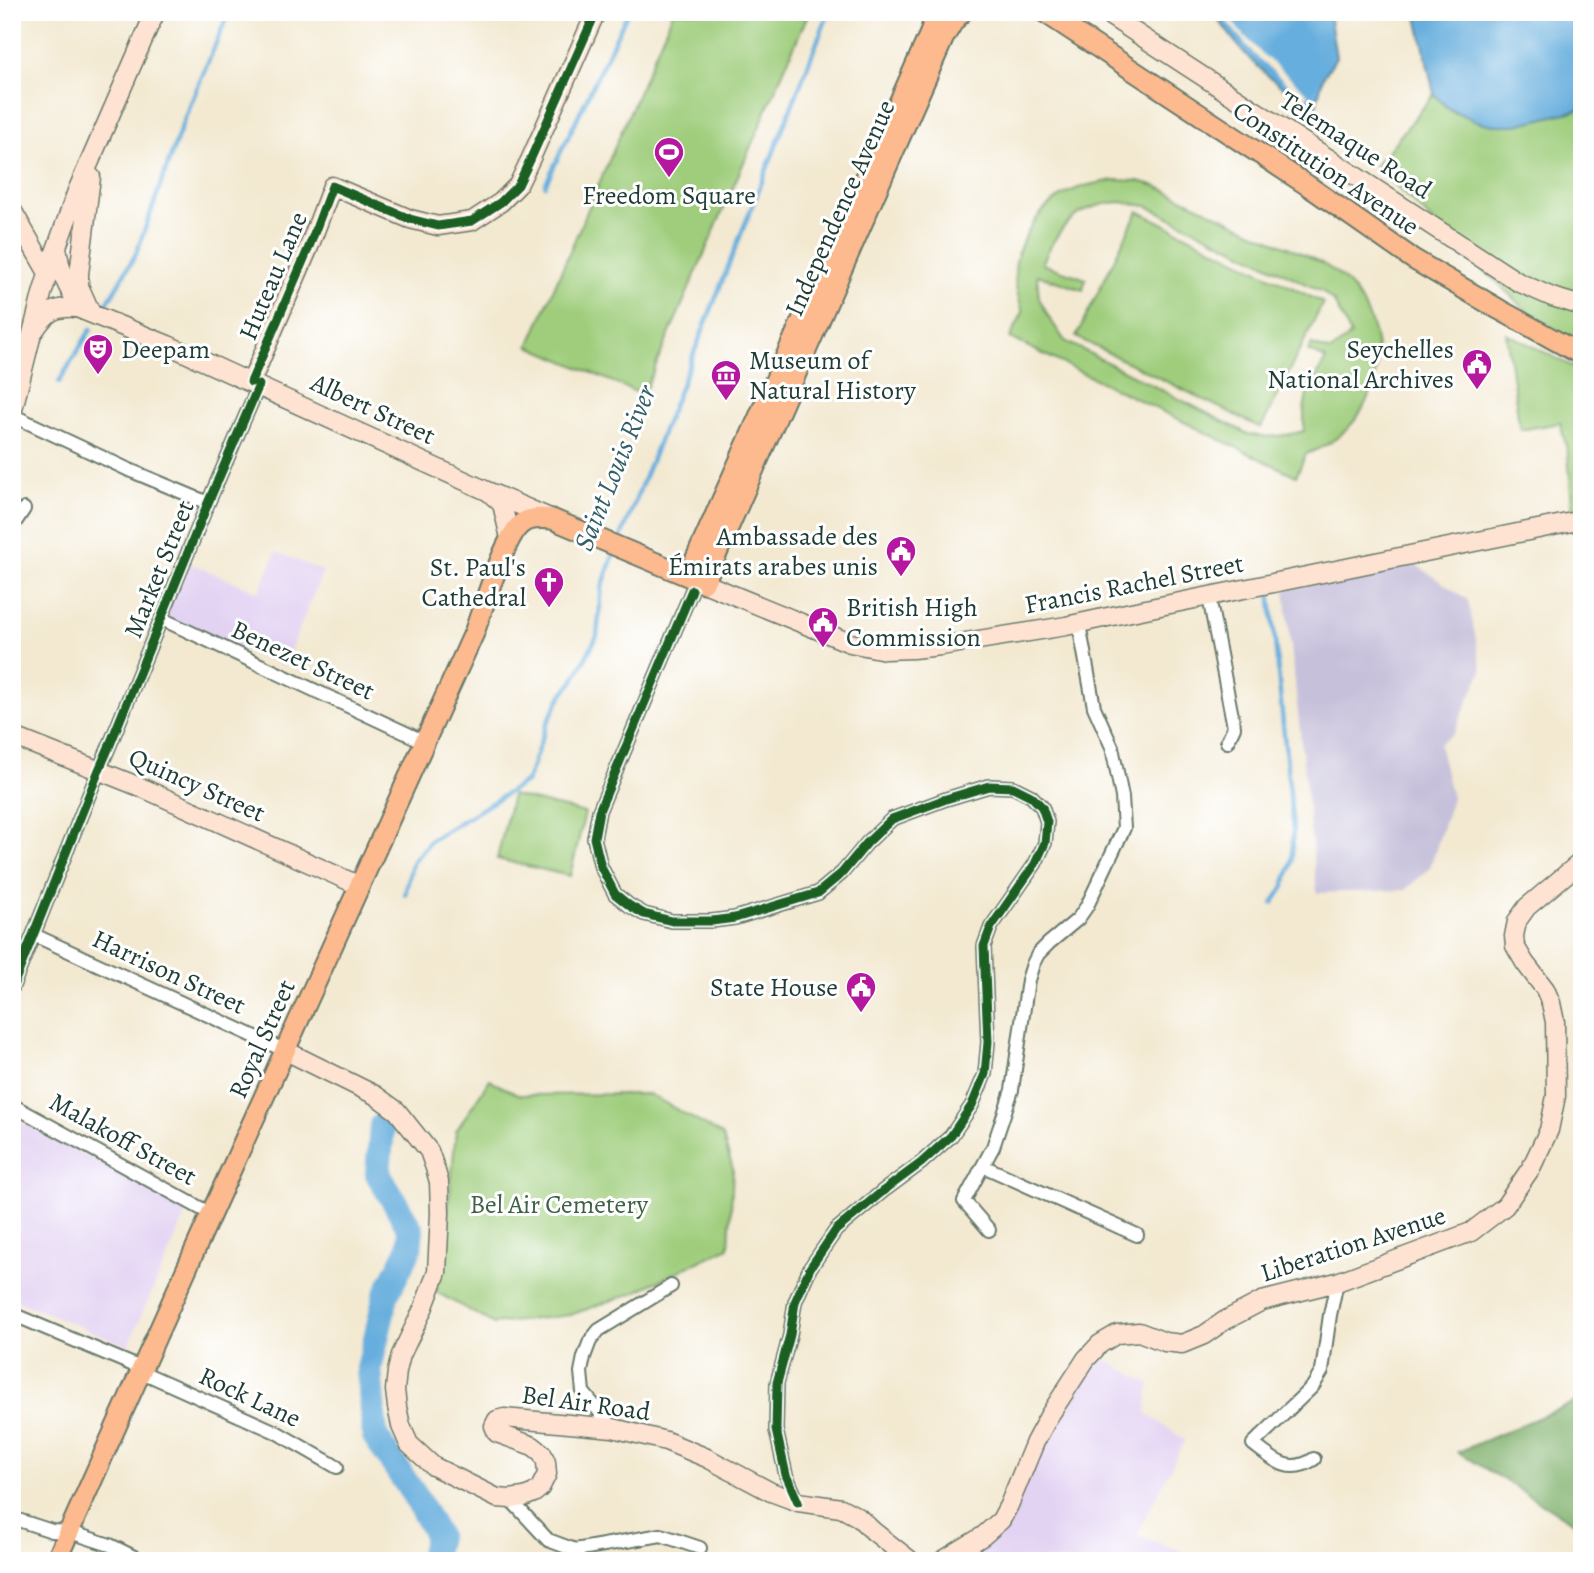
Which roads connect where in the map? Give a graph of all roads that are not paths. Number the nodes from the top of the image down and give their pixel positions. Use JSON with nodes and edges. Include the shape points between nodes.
{"nodes":[{"id":1,"x":156,"y":12,"type":"edge"},
{"id":2,"x":596,"y":12,"type":"edge"},
{"id":3,"x":936,"y":12,"type":"edge"},
{"id":4,"x":962,"y":12,"type":"edge"},
{"id":5,"x":1046,"y":12,"type":"edge"},
{"id":6,"x":1106,"y":13,"type":"edge"},
{"id":7,"x":95,"y":151,"type":"junction"},
{"id":8,"x":12,"y":210,"type":"edge"},
{"id":9,"x":57,"y":247,"type":"junction"},
{"id":10,"x":48,"y":273,"type":"junction"},
{"id":11,"x":1582,"y":306,"type":"edge"},
{"id":12,"x":91,"y":313,"type":"junction"},
{"id":13,"x":34,"y":331,"type":"junction"},
{"id":14,"x":1582,"y":355,"type":"edge"},
{"id":15,"x":255,"y":384,"type":"junction"},
{"id":16,"x":12,"y":414,"type":"edge"},
{"id":17,"x":487,"y":491,"type":"junction"},
{"id":18,"x":208,"y":503,"type":"junction"},
{"id":19,"x":23,"y":509,"type":"dead end"},
{"id":20,"x":552,"y":519,"type":"junction"},
{"id":21,"x":1582,"y":520,"type":"edge"},
{"id":22,"x":12,"y":527,"type":"edge"},
{"id":23,"x":510,"y":538,"type":"junction"},
{"id":24,"x":694,"y":583,"type":"junction"},
{"id":25,"x":1209,"y":597,"type":"junction"},
{"id":26,"x":162,"y":619,"type":"junction"},
{"id":27,"x":1079,"y":624,"type":"junction"},
{"id":28,"x":12,"y":736,"type":"edge"},
{"id":29,"x":425,"y":742,"type":"junction"},
{"id":30,"x":1227,"y":742,"type":"dead end"},
{"id":31,"x":99,"y":769,"type":"junction"},
{"id":32,"x":1582,"y":861,"type":"edge"},
{"id":33,"x":360,"y":886,"type":"junction"},
{"id":34,"x":34,"y":935,"type":"junction"},
{"id":35,"x":12,"y":988,"type":"edge"},
{"id":36,"x":286,"y":1051,"type":"junction"},
{"id":37,"x":12,"y":1105,"type":"edge"},
{"id":38,"x":983,"y":1167,"type":"junction"},
{"id":39,"x":211,"y":1213,"type":"junction"},
{"id":40,"x":989,"y":1230,"type":"dead end"},
{"id":41,"x":1137,"y":1235,"type":"dead end"},
{"id":42,"x":1337,"y":1282,"type":"junction"},
{"id":43,"x":671,"y":1286,"type":"dead end"},
{"id":44,"x":12,"y":1314,"type":"edge"},
{"id":45,"x":142,"y":1371,"type":"junction"},
{"id":46,"x":612,"y":1428,"type":"junction"},
{"id":47,"x":1314,"y":1459,"type":"dead end"},
{"id":48,"x":337,"y":1467,"type":"dead end"},
{"id":49,"x":510,"y":1499,"type":"junction"},
{"id":50,"x":798,"y":1502,"type":"junction"},
{"id":51,"x":12,"y":1518,"type":"edge"},
{"id":52,"x":70,"y":1532,"type":"junction"},
{"id":53,"x":700,"y":1548,"type":"dead end"},
{"id":54,"x":56,"y":1561,"type":"edge"},
{"id":55,"x":142,"y":1561,"type":"edge"},
{"id":56,"x":911,"y":1561,"type":"edge"},
{"id":57,"x":942,"y":1561,"type":"edge"}],
"edges":[{"from":1,"to":7,"type":"main road"},
{"from":2,"to":15,"type":"main road","name":"Huteau Lane","via":[[518,185],[501,202],[472,221],[438,226],[332,186]]},
{"from":3,"to":24,"type":"main road","name":"Independence Avenue"},
{"from":4,"to":24,"type":"main road","name":"Independence Avenue","via":[[944,37]]},
{"from":5,"to":14,"type":"main road","name":"Constitution Avenue","via":[[1413,259]]},
{"from":6,"to":11,"type":"main road","name":"Telemaque Road","via":[[1518,282]]},
{"from":7,"to":9,"type":"main road"},
{"from":7,"to":12,"type":"main road","via":[[79,274],[79,286]]},
{"from":8,"to":10,"type":"main road"},
{"from":9,"to":10,"type":"main road"},
{"from":9,"to":12,"type":"main road","name":"Albert Street","via":[[69,290]]},
{"from":10,"to":13,"type":"main road"},
{"from":12,"to":13,"type":"main road","via":[[66,307],[54,310]]},
{"from":12,"to":15,"type":"main road","name":"Albert Street"},
{"from":13,"to":16,"type":"main road"},
{"from":15,"to":17,"type":"main road","name":"Albert Street"},
{"from":15,"to":18,"type":"street","name":"Market Street"},
{"from":16,"to":18,"type":"street"},
{"from":17,"to":20,"type":"main road","name":"Albert Street"},
{"from":17,"to":23,"type":"main road","via":[[502,504]]},
{"from":18,"to":26,"type":"street","name":"Market Street"},
{"from":19,"to":22,"type":"street"},
{"from":20,"to":23,"type":"main road","via":[[521,523]]},
{"from":20,"to":24,"type":"main road","name":"Albert Street"},
{"from":21,"to":25,"type":"main road","name":"Francis Rachel Street"},
{"from":23,"to":29,"type":"main road","name":"Royal Street"},
{"from":24,"to":27,"type":"main road","name":"Francis Rachel Street","via":[[850,643],[885,650]]},
{"from":24,"to":50,"type":"street","via":[[599,811],[594,838],[601,867],[615,894],[630,906],[672,921],[712,921],[818,893],[892,819],[989,786],[1013,787],[1031,796],[1042,807],[1047,822],[1045,843],[1035,864],[991,927],[984,946],[988,1042],[985,1074],[972,1105],[951,1136],[836,1230],[810,1268],[796,1302],[777,1383],[776,1430],[786,1475]]},
{"from":25,"to":27,"type":"main road","name":"Francis Rachel Street"},
{"from":25,"to":30,"type":"street","via":[[1234,727]]},
{"from":26,"to":29,"type":"street","name":"Benezet Street"},
{"from":26,"to":31,"type":"street","name":"Market Street"},
{"from":27,"to":38,"type":"street","via":[[1094,707],[1112,747],[1124,828],[1087,906],[1033,964],[1012,1090]]},
{"from":28,"to":31,"type":"main road","name":"Quincy Street"},
{"from":29,"to":33,"type":"main road","name":"Royal Street"},
{"from":31,"to":33,"type":"main road","name":"Quincy Street"},
{"from":31,"to":34,"type":"street","name":"Market Street"},
{"from":32,"to":42,"type":"main road","name":"Liberation Avenue","via":[[1527,908],[1517,921],[1514,936],[1515,946],[1545,989],[1555,1022],[1556,1096],[1549,1129],[1531,1168],[1505,1206],[1471,1232]]},
{"from":33,"to":36,"type":"main road","name":"Royal Street"},
{"from":34,"to":35,"type":"street","name":"Market Street"},
{"from":34,"to":36,"type":"street","name":"Harrison Street"},
{"from":36,"to":39,"type":"main road","name":"Royal Street"},
{"from":36,"to":49,"type":"main road","via":[[375,1095],[397,1111],[429,1152],[439,1182],[437,1272],[397,1371],[401,1426],[409,1444],[433,1466],[480,1491]]},
{"from":37,"to":39,"type":"street","name":"Malakoff Street"},
{"from":38,"to":40,"type":"street","via":[[964,1201]]},
{"from":38,"to":41,"type":"street"},
{"from":39,"to":45,"type":"main road","name":"Royal Street"},
{"from":42,"to":47,"type":"street","via":[[1322,1371],[1313,1386],[1253,1444],[1291,1467]]},
{"from":42,"to":57,"type":"main road","name":"Liberation Avenue","via":[[1262,1301],[1182,1343],[1139,1332],[1117,1334],[1100,1344],[1039,1433],[1001,1520]]},
{"from":43,"to":46,"type":"street","via":[[599,1330],[590,1342],[581,1372],[583,1392]]},
{"from":44,"to":45,"type":"street","name":"Rock Lane"},
{"from":45,"to":48,"type":"street","name":"Rock Lane","via":[[276,1432]]},
{"from":45,"to":52,"type":"main road","name":"Royal Street"},
{"from":46,"to":49,"type":"main road","name":"Bel Air Road","via":[[497,1420],[496,1433],[533,1446],[546,1462],[547,1474],[540,1488]]},
{"from":46,"to":50,"type":"main road","name":"Bel Air Road","via":[[666,1441]]},
{"from":49,"to":53,"type":"street","via":[[548,1540],[575,1550],[661,1535]]},
{"from":50,"to":56,"type":"main road","name":"Bel Air Road","via":[[841,1508]]},
{"from":51,"to":52,"type":"street"},
{"from":52,"to":54,"type":"main road","name":"Royal Street"},
{"from":52,"to":55,"type":"street"}]}
